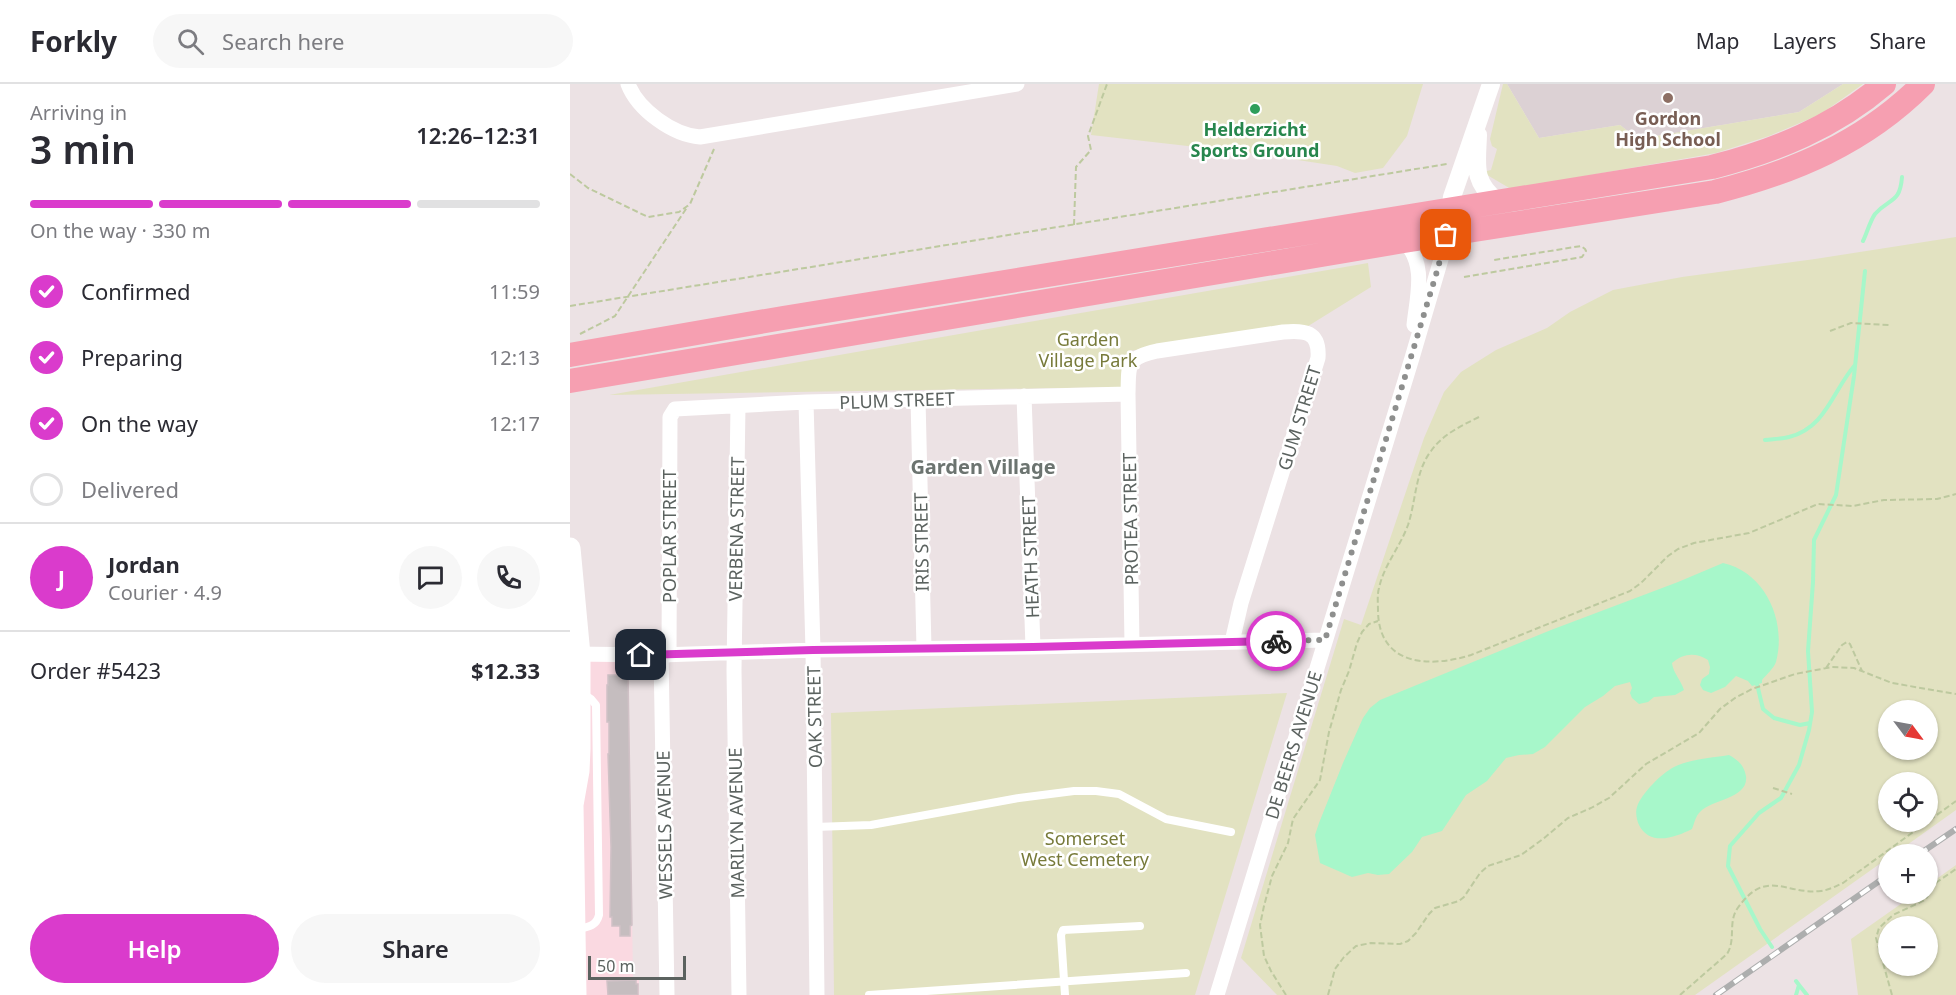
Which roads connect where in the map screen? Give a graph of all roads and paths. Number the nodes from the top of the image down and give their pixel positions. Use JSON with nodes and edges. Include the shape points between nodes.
{"nodes":[{"id":1,"x":628,"y":84,"type":"edge"},
{"id":2,"x":1017,"y":84,"type":"edge"},
{"id":3,"x":1107,"y":84,"type":"edge"},
{"id":4,"x":1491,"y":84,"type":"edge"},
{"id":5,"x":1884,"y":84,"type":"edge"},
{"id":6,"x":1923,"y":84,"type":"edge"},
{"id":7,"x":1479,"y":123,"type":"junction"},
{"id":8,"x":714,"y":134,"type":"junction"},
{"id":9,"x":1463,"y":162,"type":"junction"},
{"id":10,"x":570,"y":174,"type":"edge"},
{"id":11,"x":1497,"y":201,"type":"junction"},
{"id":12,"x":690,"y":204,"type":"junction"},
{"id":13,"x":1450,"y":209,"type":"junction"},
{"id":14,"x":1074,"y":225,"type":"junction"},
{"id":15,"x":1446,"y":235,"type":"junction"},
{"id":16,"x":1404,"y":241,"type":"junction"},
{"id":17,"x":1494,"y":260,"type":"dead end"},
{"id":18,"x":1464,"y":277,"type":"dead end"},
{"id":19,"x":628,"y":297,"type":"junction"},
{"id":20,"x":570,"y":306,"type":"edge"},
{"id":21,"x":1889,"y":325,"type":"dead end"},
{"id":22,"x":1830,"y":331,"type":"dead end"},
{"id":23,"x":574,"y":345,"type":"edge"},
{"id":24,"x":1412,"y":358,"type":"junction"},
{"id":25,"x":570,"y":381,"type":"edge"},
{"id":26,"x":1128,"y":394,"type":"junction"},
{"id":27,"x":1024,"y":396,"type":"junction"},
{"id":28,"x":918,"y":399,"type":"junction"},
{"id":29,"x":806,"y":402,"type":"junction"},
{"id":30,"x":738,"y":406,"type":"junction"},
{"id":31,"x":670,"y":417,"type":"joint"},
{"id":32,"x":1479,"y":417,"type":"dead end"},
{"id":33,"x":1956,"y":494,"type":"edge"},
{"id":34,"x":570,"y":548,"type":"edge"},
{"id":35,"x":1378,"y":621,"type":"junction"},
{"id":36,"x":1325,"y":640,"type":"junction"},
{"id":37,"x":1232,"y":642,"type":"junction"},
{"id":38,"x":1132,"y":644,"type":"junction"},
{"id":39,"x":1033,"y":647,"type":"junction"},
{"id":40,"x":924,"y":648,"type":"junction"},
{"id":41,"x":813,"y":650,"type":"junction"},
{"id":42,"x":734,"y":652,"type":"junction"},
{"id":43,"x":575,"y":654,"type":"edge"},
{"id":44,"x":665,"y":655,"type":"junction"},
{"id":45,"x":1826,"y":668,"type":"junction"},
{"id":46,"x":1862,"y":671,"type":"junction"},
{"id":47,"x":580,"y":692,"type":"junction"},
{"id":48,"x":1956,"y":694,"type":"edge"},
{"id":49,"x":1773,"y":788,"type":"dead end"},
{"id":50,"x":1792,"y":794,"type":"dead end"},
{"id":51,"x":1956,"y":801,"type":"edge"},
{"id":52,"x":572,"y":811,"type":"edge"},
{"id":53,"x":815,"y":827,"type":"junction"},
{"id":54,"x":1231,"y":832,"type":"dead end"},
{"id":55,"x":572,"y":868,"type":"edge"},
{"id":56,"x":1956,"y":869,"type":"edge"},
{"id":57,"x":1140,"y":926,"type":"dead end"},
{"id":58,"x":575,"y":930,"type":"junction"},
{"id":59,"x":1186,"y":973,"type":"dead end"},
{"id":60,"x":1064,"y":981,"type":"junction"},
{"id":61,"x":904,"y":994,"type":"edge"},
{"id":62,"x":576,"y":995,"type":"edge"},
{"id":63,"x":667,"y":995,"type":"edge"},
{"id":64,"x":740,"y":995,"type":"edge"},
{"id":65,"x":817,"y":995,"type":"edge"},
{"id":66,"x":869,"y":995,"type":"edge"},
{"id":67,"x":1065,"y":995,"type":"edge"},
{"id":68,"x":1217,"y":995,"type":"edge"},
{"id":69,"x":1286,"y":995,"type":"edge"},
{"id":70,"x":1328,"y":995,"type":"edge"},
{"id":71,"x":1680,"y":995,"type":"edge"},
{"id":72,"x":1892,"y":995,"type":"edge"}],
"edges":[{"from":1,"to":8,"type":"street","via":[[641,105],[681,134]]},
{"from":2,"to":8,"type":"street"},
{"from":3,"to":14,"type":"path","via":[[1088,136],[1091,150],[1076,167]]},
{"from":4,"to":7,"type":"street","name":"DE BEERS AVENUE"},
{"from":5,"to":11,"type":"highway","via":[[1817,130],[1748,158]]},
{"from":6,"to":15,"type":"highway","via":[[1860,135],[1801,166],[1758,181],[1715,192]]},
{"from":7,"to":9,"type":"street","name":"DE BEERS AVENUE"},
{"from":7,"to":11,"type":"street","name":"DE BEERS AVENUE","via":[[1479,181]]},
{"from":8,"to":12,"type":"path","via":[[716,146]]},
{"from":9,"to":13,"type":"street","name":"DE BEERS AVENUE"},
{"from":9,"to":14,"type":"path"},
{"from":10,"to":12,"type":"path","via":[[588,188],[648,217],[679,212]]},
{"from":11,"to":13,"type":"highway"},
{"from":12,"to":19,"type":"path"},
{"from":13,"to":15,"type":"street","name":"DE BEERS AVENUE"},
{"from":13,"to":23,"type":"highway","via":[[806,314]]},
{"from":14,"to":19,"type":"path"},
{"from":15,"to":16,"type":"highway"},
{"from":15,"to":24,"type":"street","name":"DE BEERS AVENUE"},
{"from":16,"to":24,"type":"street","name":"DE BEERS AVENUE","via":[[1418,265]]},
{"from":16,"to":25,"type":"highway"},
{"from":17,"to":18,"type":"path","via":[[1581,246],[1586,249],[1582,257]]},
{"from":19,"to":20,"type":"path"},
{"from":19,"to":23,"type":"path","via":[[615,316]]},
{"from":21,"to":22,"type":"path","via":[[1851,323]]},
{"from":24,"to":36,"type":"street","name":"DE BEERS AVENUE"},
{"from":26,"to":27,"type":"street","name":"PLUM STREET"},
{"from":26,"to":37,"type":"street","name":"GUM STREET","via":[[1130,366],[1142,354],[1301,330],[1312,336],[1319,349]]},
{"from":26,"to":38,"type":"street","name":"PROTEA STREET"},
{"from":27,"to":28,"type":"street","name":"PLUM STREET"},
{"from":27,"to":39,"type":"street","name":"HEATH STREET"},
{"from":28,"to":29,"type":"street","name":"PLUM STREET"},
{"from":28,"to":40,"type":"street","name":"IRIS STREET"},
{"from":29,"to":30,"type":"street","name":"PLUM STREET"},
{"from":29,"to":41,"type":"street","name":"OAK STREET"},
{"from":30,"to":31,"type":"street","name":"PLUM STREET","via":[[683,407],[675,409]]},
{"from":30,"to":42,"type":"street","name":"VERBENA STREET"},
{"from":31,"to":44,"type":"street","name":"POPLAR STREET"},
{"from":32,"to":35,"type":"path","via":[[1440,439],[1429,453],[1409,523],[1383,573],[1378,590]]},
{"from":33,"to":35,"type":"path","via":[[1841,507],[1825,503],[1749,533],[1694,543],[1668,556],[1630,591],[1453,661],[1426,661],[1400,654],[1389,648]]},
{"from":34,"to":43,"type":"main road"},
{"from":35,"to":69,"type":"path","via":[[1362,632],[1357,643],[1329,732],[1320,780],[1293,819],[1264,906],[1260,925],[1264,956]]},
{"from":36,"to":37,"type":"street"},
{"from":36,"to":68,"type":"street","name":"DE BEERS AVENUE"},
{"from":37,"to":38,"type":"street"},
{"from":38,"to":39,"type":"street"},
{"from":39,"to":40,"type":"street"},
{"from":40,"to":41,"type":"street"},
{"from":41,"to":42,"type":"street"},
{"from":41,"to":53,"type":"street","name":"OAK STREET"},
{"from":42,"to":44,"type":"street"},
{"from":42,"to":64,"type":"street","name":"MARILYN AVENUE"},
{"from":43,"to":44,"type":"street"},
{"from":43,"to":47,"type":"main road"},
{"from":44,"to":63,"type":"street","name":"WESSELS AVENUE"},
{"from":45,"to":46,"type":"path"},
{"from":45,"to":46,"type":"path","via":[[1847,642]]},
{"from":45,"to":70,"type":"path","via":[[1804,672],[1734,698],[1699,733],[1646,764],[1609,798],[1568,818],[1521,855],[1488,866],[1464,897],[1436,908],[1408,941],[1356,946],[1335,969]]},
{"from":46,"to":48,"type":"path","via":[[1892,683]]},
{"from":47,"to":52,"type":"main road","via":[[580,760]]},
{"from":47,"to":58,"type":"lane","via":[[596,705],[599,915],[592,926]]},
{"from":49,"to":50,"type":"path"},
{"from":51,"to":71,"type":"path","via":[[1830,889],[1809,891],[1780,885],[1752,893],[1735,912],[1732,947]]},
{"from":52,"to":55,"type":"main road"},
{"from":53,"to":54,"type":"lane","via":[[871,825],[1019,798],[1096,790],[1119,794],[1166,819]]},
{"from":53,"to":65,"type":"street","name":"OAK STREET"},
{"from":55,"to":58,"type":"main road"},
{"from":56,"to":72,"type":"path","via":[[1937,882],[1925,900],[1893,915],[1879,928],[1876,938]]},
{"from":57,"to":60,"type":"lane","via":[[1063,930]]},
{"from":58,"to":62,"type":"main road"},
{"from":59,"to":60,"type":"lane"},
{"from":60,"to":61,"type":"lane"},
{"from":60,"to":67,"type":"lane"},
{"from":61,"to":66,"type":"lane"}]}
